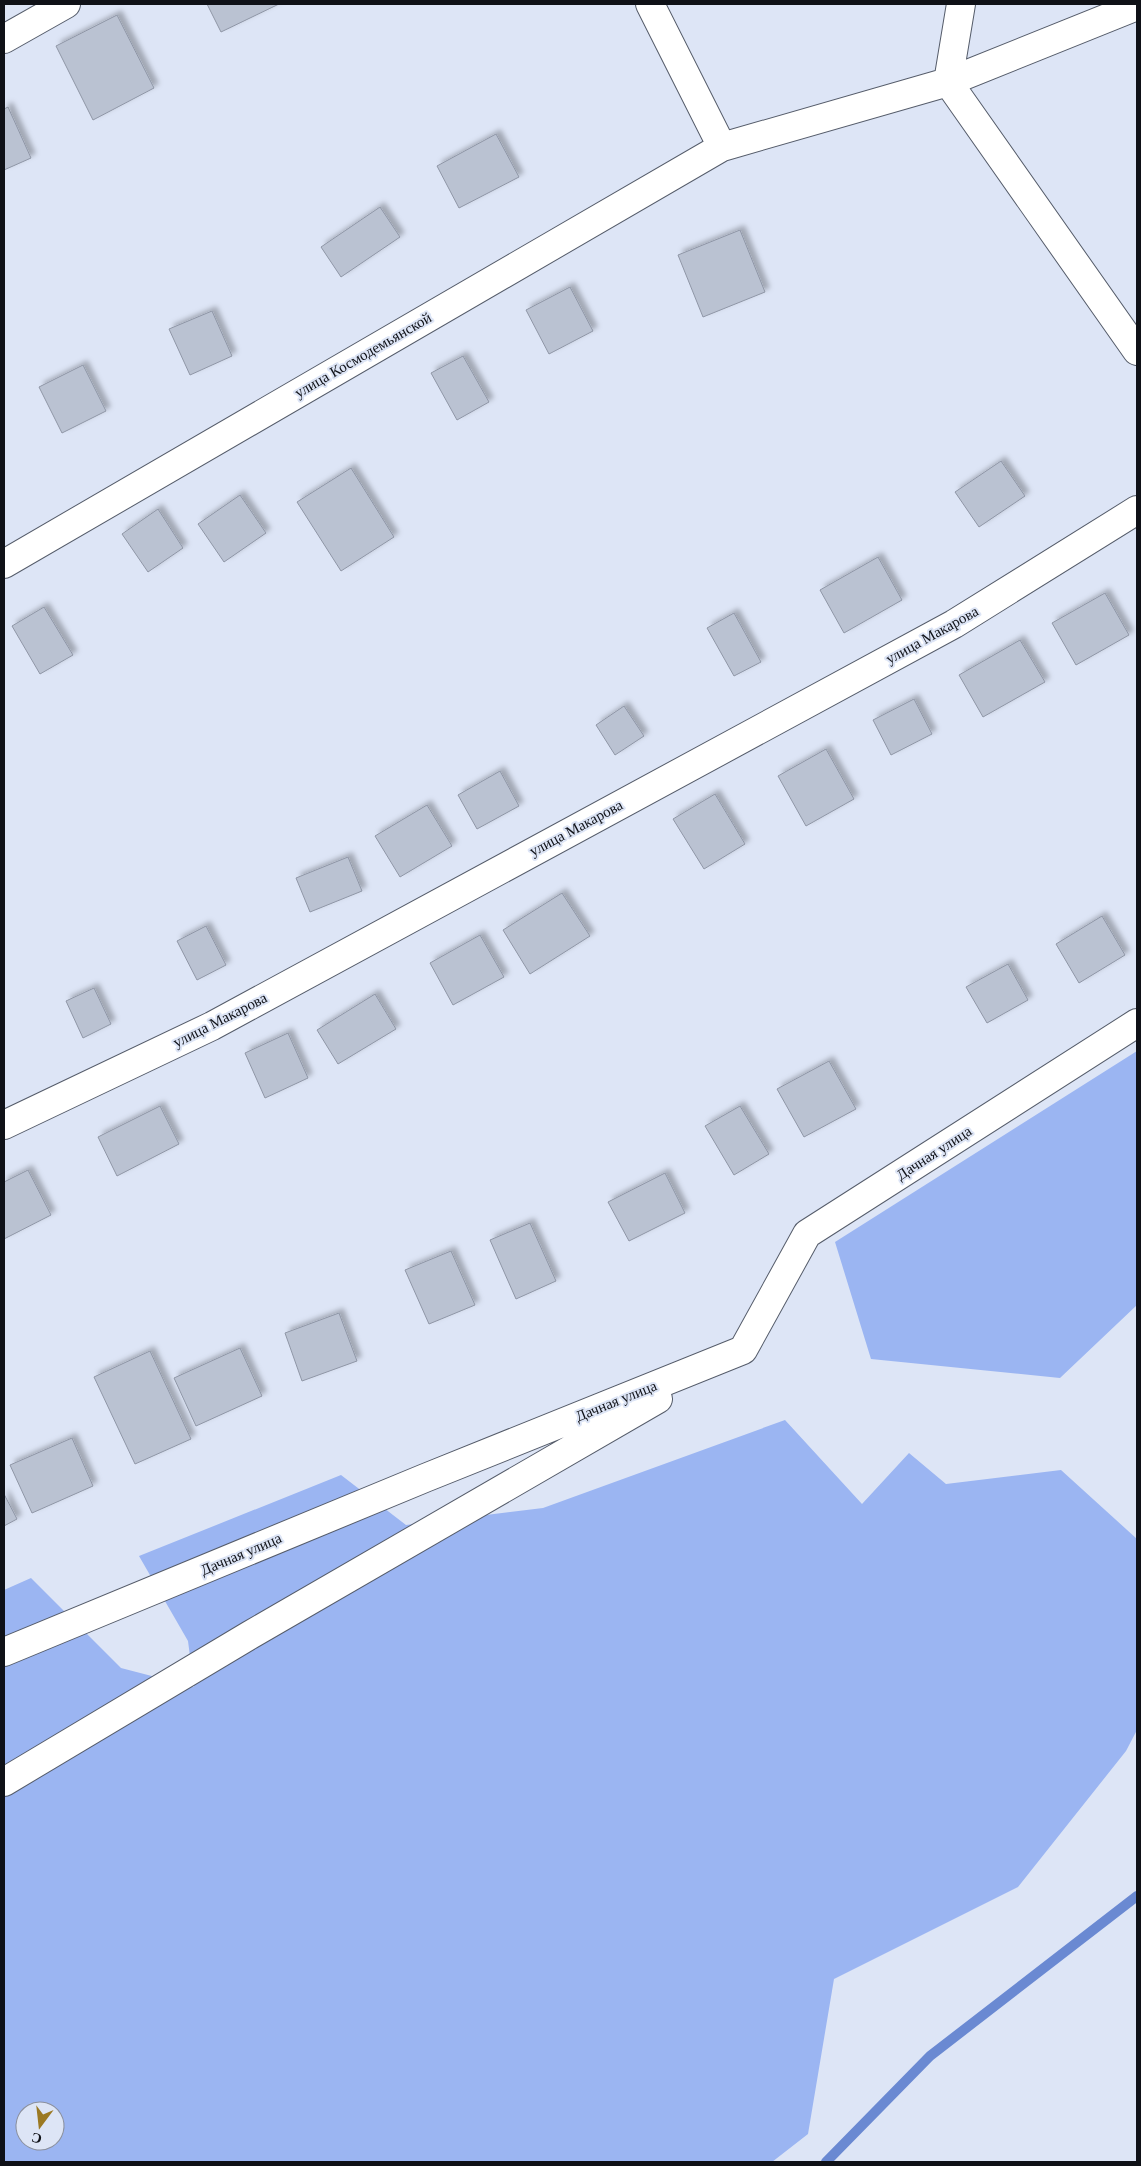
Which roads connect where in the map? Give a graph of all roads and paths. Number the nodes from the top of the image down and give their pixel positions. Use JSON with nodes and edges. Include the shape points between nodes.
{"nodes":[{"id":1,"x":66,"y":4,"type":"edge"},
{"id":2,"x":650,"y":4,"type":"edge"},
{"id":3,"x":962,"y":4,"type":"edge"},
{"id":4,"x":1137,"y":6,"type":"edge"},
{"id":5,"x":4,"y":39,"type":"edge"},
{"id":6,"x":948,"y":82,"type":"junction"},
{"id":7,"x":722,"y":147,"type":"junction"},
{"id":8,"x":1137,"y":351,"type":"edge"},
{"id":9,"x":1137,"y":510,"type":"edge"},
{"id":10,"x":4,"y":564,"type":"edge"},
{"id":11,"x":1137,"y":1023,"type":"edge"},
{"id":12,"x":4,"y":1125,"type":"edge"},
{"id":13,"x":743,"y":1350,"type":"junction"},
{"id":14,"x":4,"y":1652,"type":"edge"},
{"id":15,"x":4,"y":1782,"type":"edge"}],
"edges":[{"from":1,"to":5,"type":"street"},
{"from":2,"to":7,"type":"street"},
{"from":3,"to":6,"type":"street"},
{"from":4,"to":6,"type":"street","name":"улица Космодемьянской"},
{"from":6,"to":7,"type":"street","name":"улица Космодемьянской"},
{"from":6,"to":8,"type":"street"},
{"from":7,"to":10,"type":"street","name":"улица Космодемьянской"},
{"from":9,"to":12,"type":"street","name":"улица Макарова","via":[[954,624],[212,1026]]},
{"from":11,"to":13,"type":"street","name":"Дачная улица","via":[[807,1234]]},
{"from":13,"to":14,"type":"street","name":"Дачная улица"},
{"from":13,"to":15,"type":"street","via":[[250,1635]]}]}
